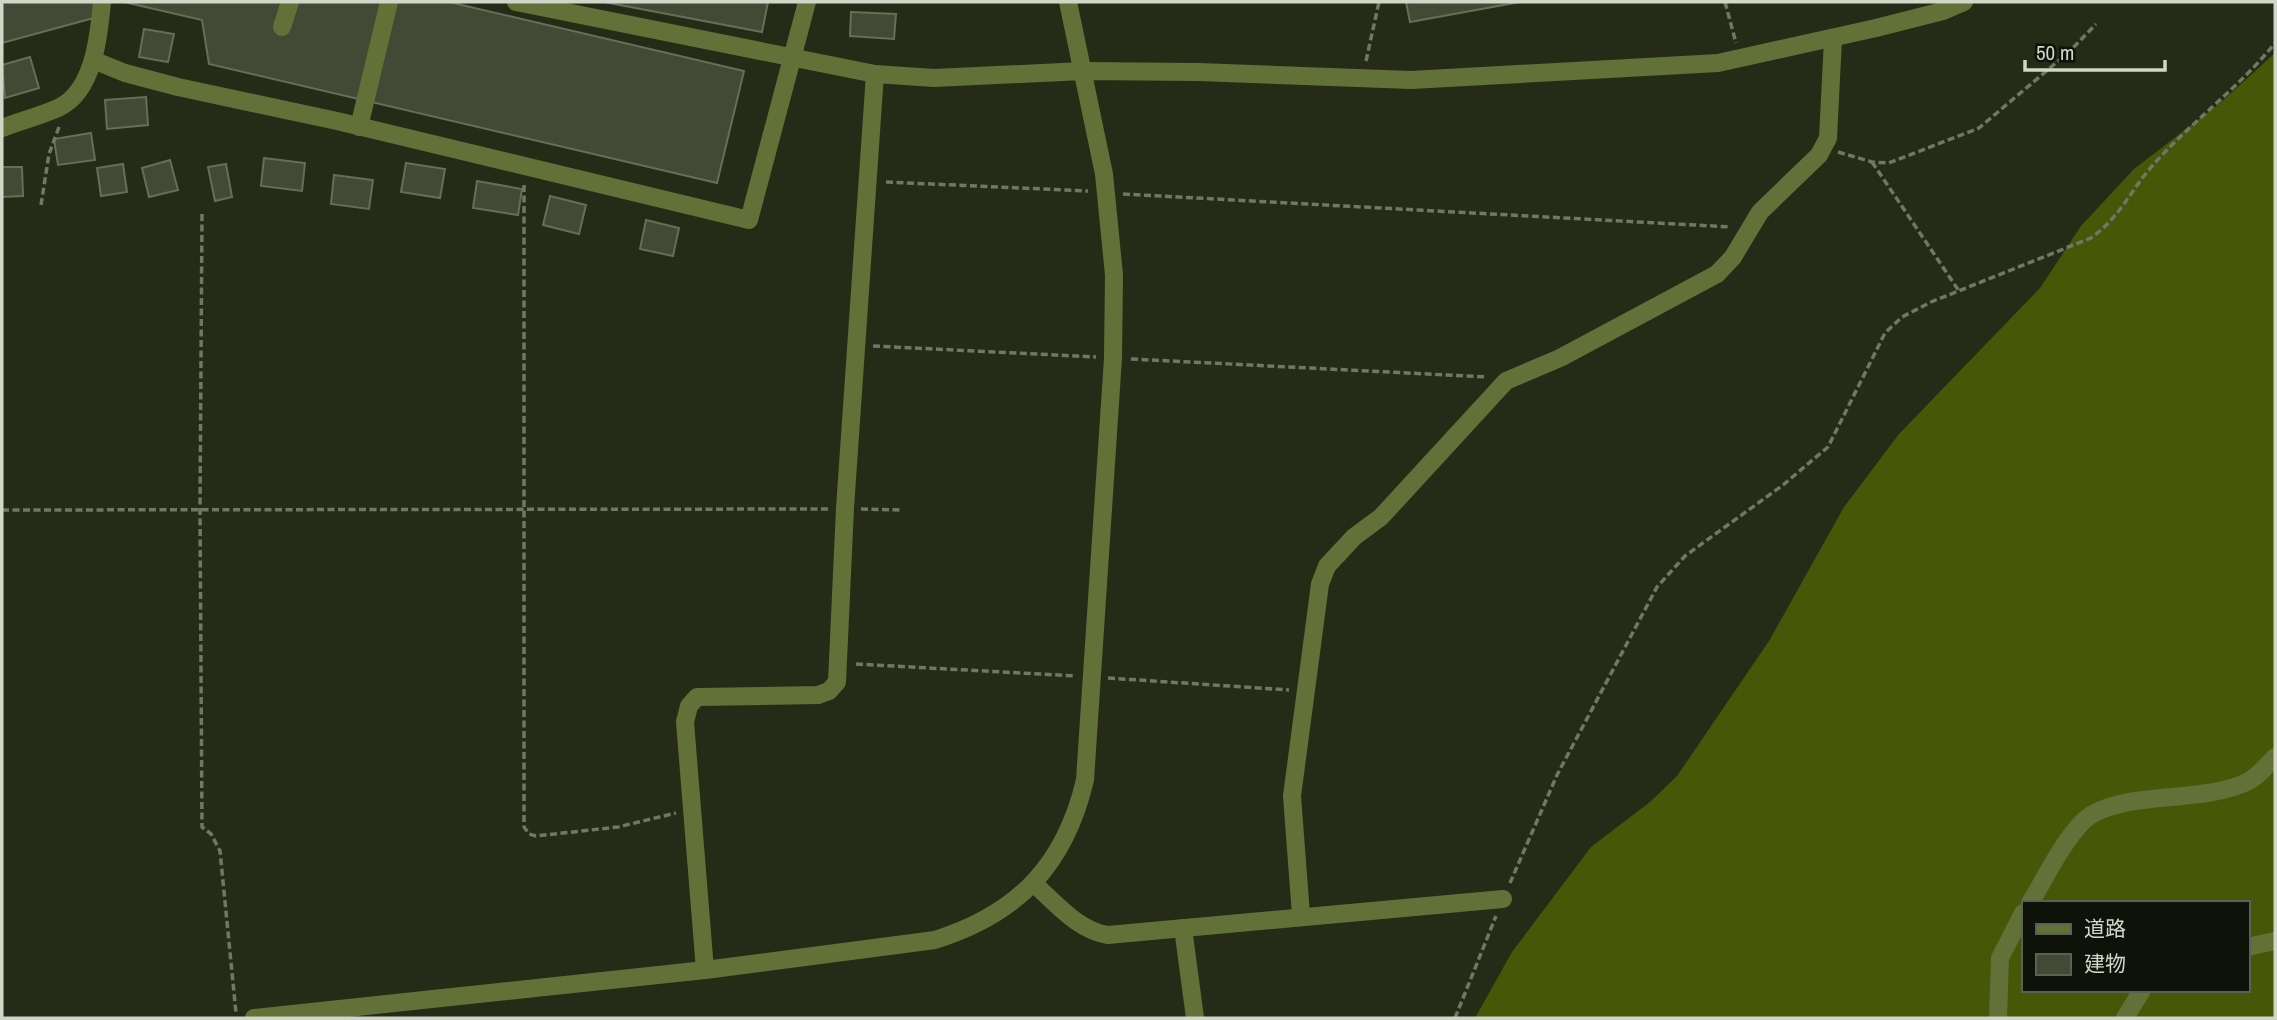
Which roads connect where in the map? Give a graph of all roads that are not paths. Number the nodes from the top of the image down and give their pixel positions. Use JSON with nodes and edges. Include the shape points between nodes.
{"nodes":[{"id":1,"x":102,"y":2,"type":"edge"},
{"id":2,"x":289,"y":2,"type":"edge"},
{"id":3,"x":389,"y":2,"type":"edge"},
{"id":4,"x":516,"y":2,"type":"edge"},
{"id":5,"x":807,"y":2,"type":"edge"},
{"id":6,"x":1068,"y":2,"type":"edge"},
{"id":7,"x":1964,"y":2,"type":"edge"},
{"id":8,"x":282,"y":27,"type":"dead end"},
{"id":9,"x":1833,"y":39,"type":"junction"},
{"id":10,"x":792,"y":57,"type":"junction"},
{"id":11,"x":93,"y":60,"type":"junction"},
{"id":12,"x":1083,"y":71,"type":"junction"},
{"id":13,"x":875,"y":74,"type":"junction"},
{"id":14,"x":359,"y":127,"type":"junction"},
{"id":15,"x":2,"y":128,"type":"edge"},
{"id":16,"x":2275,"y":757,"type":"edge"},
{"id":17,"x":1033,"y":883,"type":"junction"},
{"id":18,"x":1503,"y":899,"type":"road end"},
{"id":19,"x":2031,"y":901,"type":"edge"},
{"id":20,"x":1301,"y":915,"type":"junction"},
{"id":21,"x":2022,"y":915,"type":"edge"},
{"id":22,"x":1183,"y":928,"type":"junction"},
{"id":23,"x":2275,"y":941,"type":"edge"},
{"id":24,"x":2249,"y":947,"type":"edge"},
{"id":25,"x":705,"y":970,"type":"junction"},
{"id":26,"x":2141,"y":992,"type":"edge"},
{"id":27,"x":395,"y":1011,"type":"edge"},
{"id":28,"x":254,"y":1018,"type":"edge"},
{"id":29,"x":1195,"y":1018,"type":"edge"},
{"id":30,"x":1998,"y":1018,"type":"edge"},
{"id":31,"x":2125,"y":1018,"type":"edge"}],
"edges":[{"from":1,"to":11,"type":"street"},
{"from":2,"to":8,"type":"street"},
{"from":3,"to":14,"type":"street"},
{"from":4,"to":10,"type":"street"},
{"from":5,"to":10,"type":"street"},
{"from":6,"to":12,"type":"street"},
{"from":7,"to":9,"type":"street"},
{"from":9,"to":12,"type":"street","via":[[1740,59],[1412,80]]},
{"from":9,"to":20,"type":"street","via":[[1828,138],[1819,155],[1760,212],[1717,274],[1506,382],[1381,517],[1354,537],[1328,566],[1320,584],[1293,776]]},
{"from":10,"to":13,"type":"street"},
{"from":10,"to":14,"type":"street","via":[[749,220]]},
{"from":11,"to":14,"type":"street","via":[[178,87]]},
{"from":11,"to":15,"type":"street","via":[[73,97],[60,107]]},
{"from":12,"to":13,"type":"street","via":[[934,78]]},
{"from":12,"to":17,"type":"street","via":[[1107,192],[1114,275],[1113,358],[1085,780],[1064,842]]},
{"from":13,"to":25,"type":"street","via":[[845,509],[838,682],[818,695],[697,697],[689,706],[685,722]]},
{"from":16,"to":19,"type":"street","via":[[2250,781],[2223,790],[2130,803],[2091,816],[2061,850]]},
{"from":17,"to":22,"type":"street","via":[[1094,933]]},
{"from":17,"to":25,"type":"street","via":[[996,915],[934,940]]},
{"from":18,"to":20,"type":"street"},
{"from":20,"to":22,"type":"street"},
{"from":21,"to":30,"type":"street","via":[[2000,958]]},
{"from":22,"to":29,"type":"street"},
{"from":23,"to":24,"type":"street"},
{"from":25,"to":27,"type":"street"},
{"from":26,"to":31,"type":"street"},
{"from":27,"to":28,"type":"street"}]}
